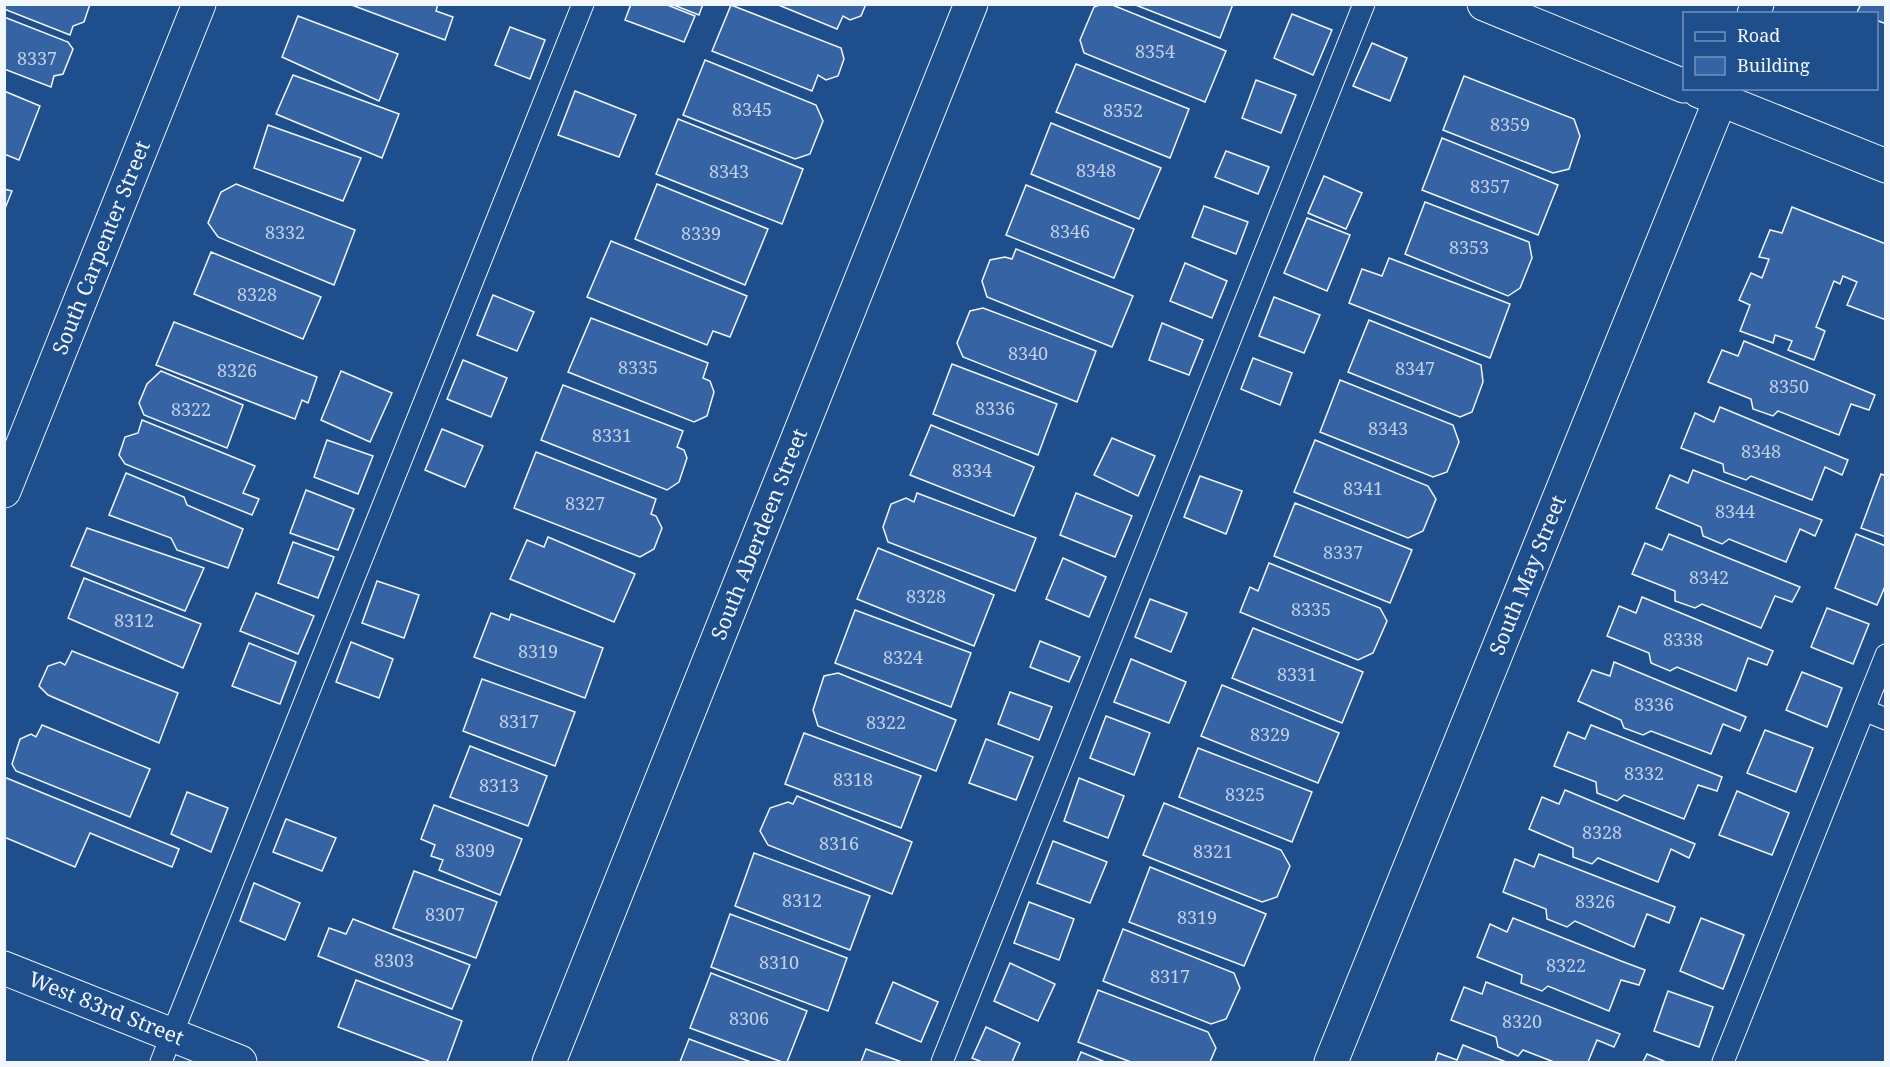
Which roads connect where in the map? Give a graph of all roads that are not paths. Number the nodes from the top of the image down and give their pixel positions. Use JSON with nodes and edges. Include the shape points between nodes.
{"nodes":[{"id":1,"x":199,"y":4,"type":"edge"},
{"id":2,"x":583,"y":4,"type":"edge"},
{"id":3,"x":971,"y":4,"type":"edge"},
{"id":4,"x":1364,"y":4,"type":"edge"},
{"id":5,"x":1484,"y":4,"type":"edge"},
{"id":6,"x":1683,"y":86,"type":"edge"},
{"id":7,"x":1712,"y":92,"type":"edge"},
{"id":8,"x":1886,"y":166,"type":"edge"},
{"id":9,"x":4,"y":491,"type":"edge"},
{"id":10,"x":1886,"y":655,"type":"edge"},
{"id":11,"x":1864,"y":710,"type":"junction"},
{"id":12,"x":1886,"y":719,"type":"edge"},
{"id":13,"x":4,"y":968,"type":"edge"},
{"id":14,"x":166,"y":1049,"type":"edge"},
{"id":15,"x":240,"y":1062,"type":"edge"},
{"id":16,"x":549,"y":1062,"type":"edge"},
{"id":17,"x":942,"y":1062,"type":"edge"},
{"id":18,"x":1331,"y":1062,"type":"edge"},
{"id":19,"x":1723,"y":1062,"type":"edge"}],
"edges":[{"from":1,"to":9,"type":"street","name":"South Carpenter Street"},
{"from":2,"to":14,"type":"lane"},
{"from":3,"to":16,"type":"street","name":"South Aberdeen Street"},
{"from":4,"to":17,"type":"lane"},
{"from":5,"to":6,"type":"street"},
{"from":7,"to":8,"type":"street"},
{"from":7,"to":18,"type":"street","name":"South May Street"},
{"from":10,"to":11,"type":"lane"},
{"from":11,"to":12,"type":"lane"},
{"from":11,"to":19,"type":"lane"},
{"from":13,"to":14,"type":"street","name":"West 83rd Street"},
{"from":14,"to":15,"type":"street","name":"West 83rd Street"}]}
